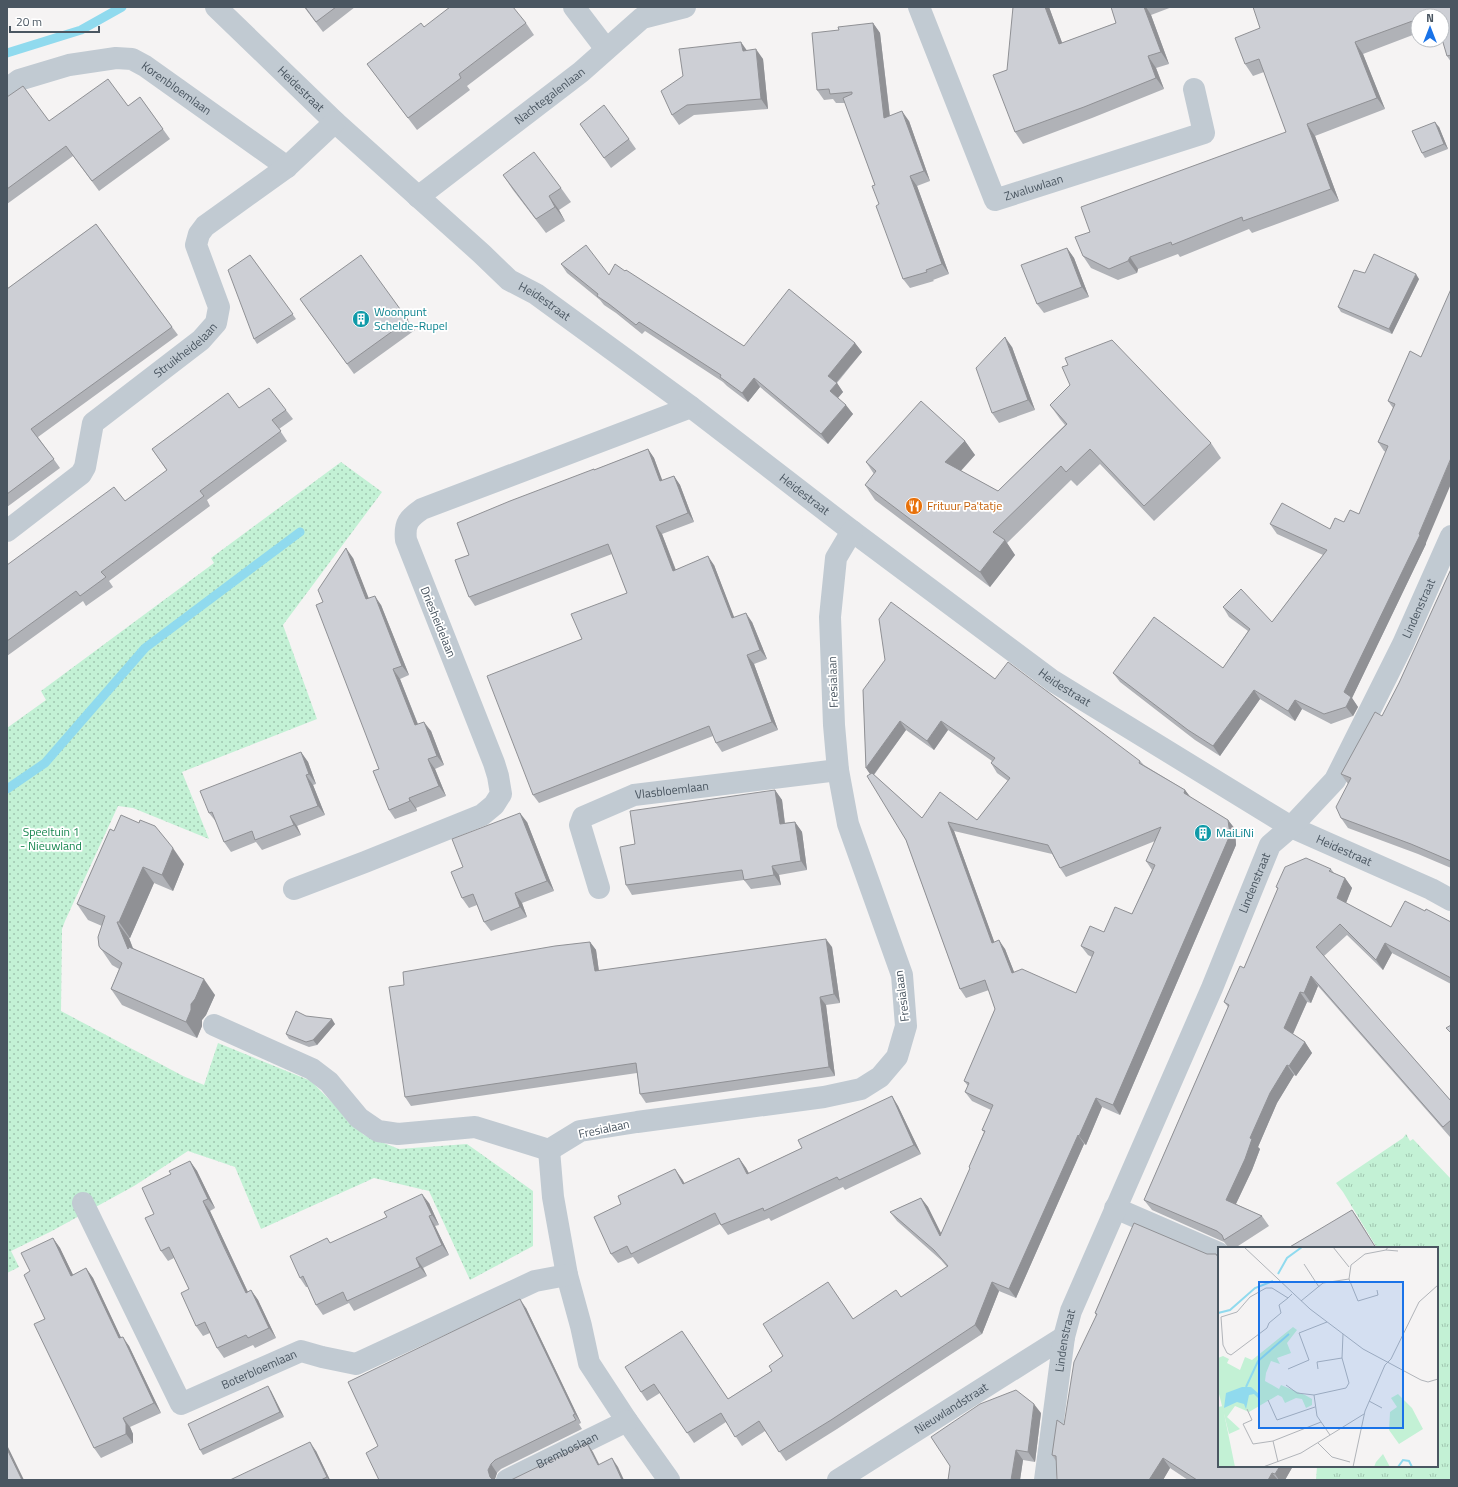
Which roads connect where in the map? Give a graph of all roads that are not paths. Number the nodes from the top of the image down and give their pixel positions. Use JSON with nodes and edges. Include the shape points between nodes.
{"nodes":[{"id":1,"x":216,"y":7,"type":"edge"},
{"id":2,"x":574,"y":7,"type":"edge"},
{"id":3,"x":686,"y":7,"type":"edge"},
{"id":4,"x":919,"y":7,"type":"edge"},
{"id":5,"x":606,"y":49,"type":"junction"},
{"id":6,"x":7,"y":89,"type":"edge"},
{"id":7,"x":1194,"y":89,"type":"dead end"},
{"id":8,"x":335,"y":122,"type":"junction"},
{"id":9,"x":286,"y":167,"type":"junction"},
{"id":10,"x":418,"y":197,"type":"junction"},
{"id":11,"x":691,"y":407,"type":"junction"},
{"id":12,"x":7,"y":531,"type":"edge"},
{"id":13,"x":852,"y":532,"type":"junction"},
{"id":14,"x":1451,"y":536,"type":"edge"},
{"id":15,"x":838,"y":770,"type":"junction"},
{"id":16,"x":1291,"y":827,"type":"junction"},
{"id":17,"x":598,"y":888,"type":"dead end"},
{"id":18,"x":294,"y":889,"type":"dead end"},
{"id":19,"x":1451,"y":900,"type":"edge"},
{"id":20,"x":214,"y":1025,"type":"dead end"},
{"id":21,"x":549,"y":1150,"type":"junction"},
{"id":22,"x":83,"y":1203,"type":"dead end"},
{"id":23,"x":1115,"y":1208,"type":"junction"},
{"id":24,"x":1218,"y":1253,"type":"edge"},
{"id":25,"x":567,"y":1275,"type":"junction"},
{"id":26,"x":1064,"y":1337,"type":"junction"},
{"id":27,"x":627,"y":1421,"type":"junction"},
{"id":28,"x":507,"y":1480,"type":"edge"},
{"id":29,"x":669,"y":1480,"type":"edge"},
{"id":30,"x":838,"y":1480,"type":"edge"},
{"id":31,"x":1045,"y":1480,"type":"edge"}],
"edges":[{"from":1,"to":8,"type":"street","name":"Heidestraat"},
{"from":2,"to":5,"type":"street"},
{"from":3,"to":5,"type":"street","name":"Nachtegalenlaan","via":[[642,18]]},
{"from":4,"to":7,"type":"street","name":"Zwaluwlaan","via":[[995,200],[1204,132]]},
{"from":5,"to":10,"type":"street","name":"Nachtegalenlaan","via":[[581,72]]},
{"from":6,"to":9,"type":"street","name":"Korenbloemlaan","via":[[19,80],[69,64],[116,58],[132,59]]},
{"from":8,"to":9,"type":"street","name":"Struikheidelaan"},
{"from":8,"to":10,"type":"street","name":"Heidestraat"},
{"from":9,"to":12,"type":"street","name":"Struikheidelaan","via":[[205,226],[199,234],[196,245],[219,307],[216,323],[201,340],[93,423],[85,468],[81,474]]},
{"from":10,"to":11,"type":"street","name":"Heidestraat","via":[[509,280],[536,294]]},
{"from":11,"to":13,"type":"street","name":"Heidestraat"},
{"from":11,"to":18,"type":"street","name":"Driesheidelaan","via":[[422,509],[410,519],[405,530],[406,540],[494,763],[501,794],[494,805],[482,815]]},
{"from":13,"to":15,"type":"street","name":"Fresialaan","via":[[836,558],[830,617]]},
{"from":13,"to":16,"type":"street","name":"Heidestraat","via":[[1053,681]]},
{"from":14,"to":16,"type":"street","name":"Lindenstraat","via":[[1403,644],[1335,780]]},
{"from":15,"to":17,"type":"street","name":"Vlasbloemlaan","via":[[634,796],[583,817],[580,825]]},
{"from":15,"to":21,"type":"street","name":"Fresialaan","via":[[848,824],[902,975],[906,1026],[897,1057],[880,1077],[861,1089],[824,1097],[580,1132]]},
{"from":16,"to":19,"type":"street","name":"Heidestraat"},
{"from":16,"to":23,"type":"street","name":"Lindenstraat","via":[[1270,845],[1212,988]]},
{"from":20,"to":21,"type":"street","via":[[312,1069],[329,1082],[358,1118],[378,1132],[398,1134],[475,1127]]},
{"from":21,"to":25,"type":"street","via":[[553,1197]]},
{"from":22,"to":25,"type":"street","name":"Boterbloemlaan","via":[[181,1404],[301,1351],[356,1364],[535,1281]]},
{"from":23,"to":24,"type":"street"},
{"from":23,"to":26,"type":"street","name":"Lindenstraat","via":[[1071,1311]]},
{"from":25,"to":27,"type":"street","via":[[589,1363]]},
{"from":26,"to":30,"type":"street","name":"Nieuwlandstraat"},
{"from":26,"to":31,"type":"street","name":"Lindenstraat"},
{"from":27,"to":28,"type":"street","name":"Bremboslaan"},
{"from":27,"to":29,"type":"street"}]}
